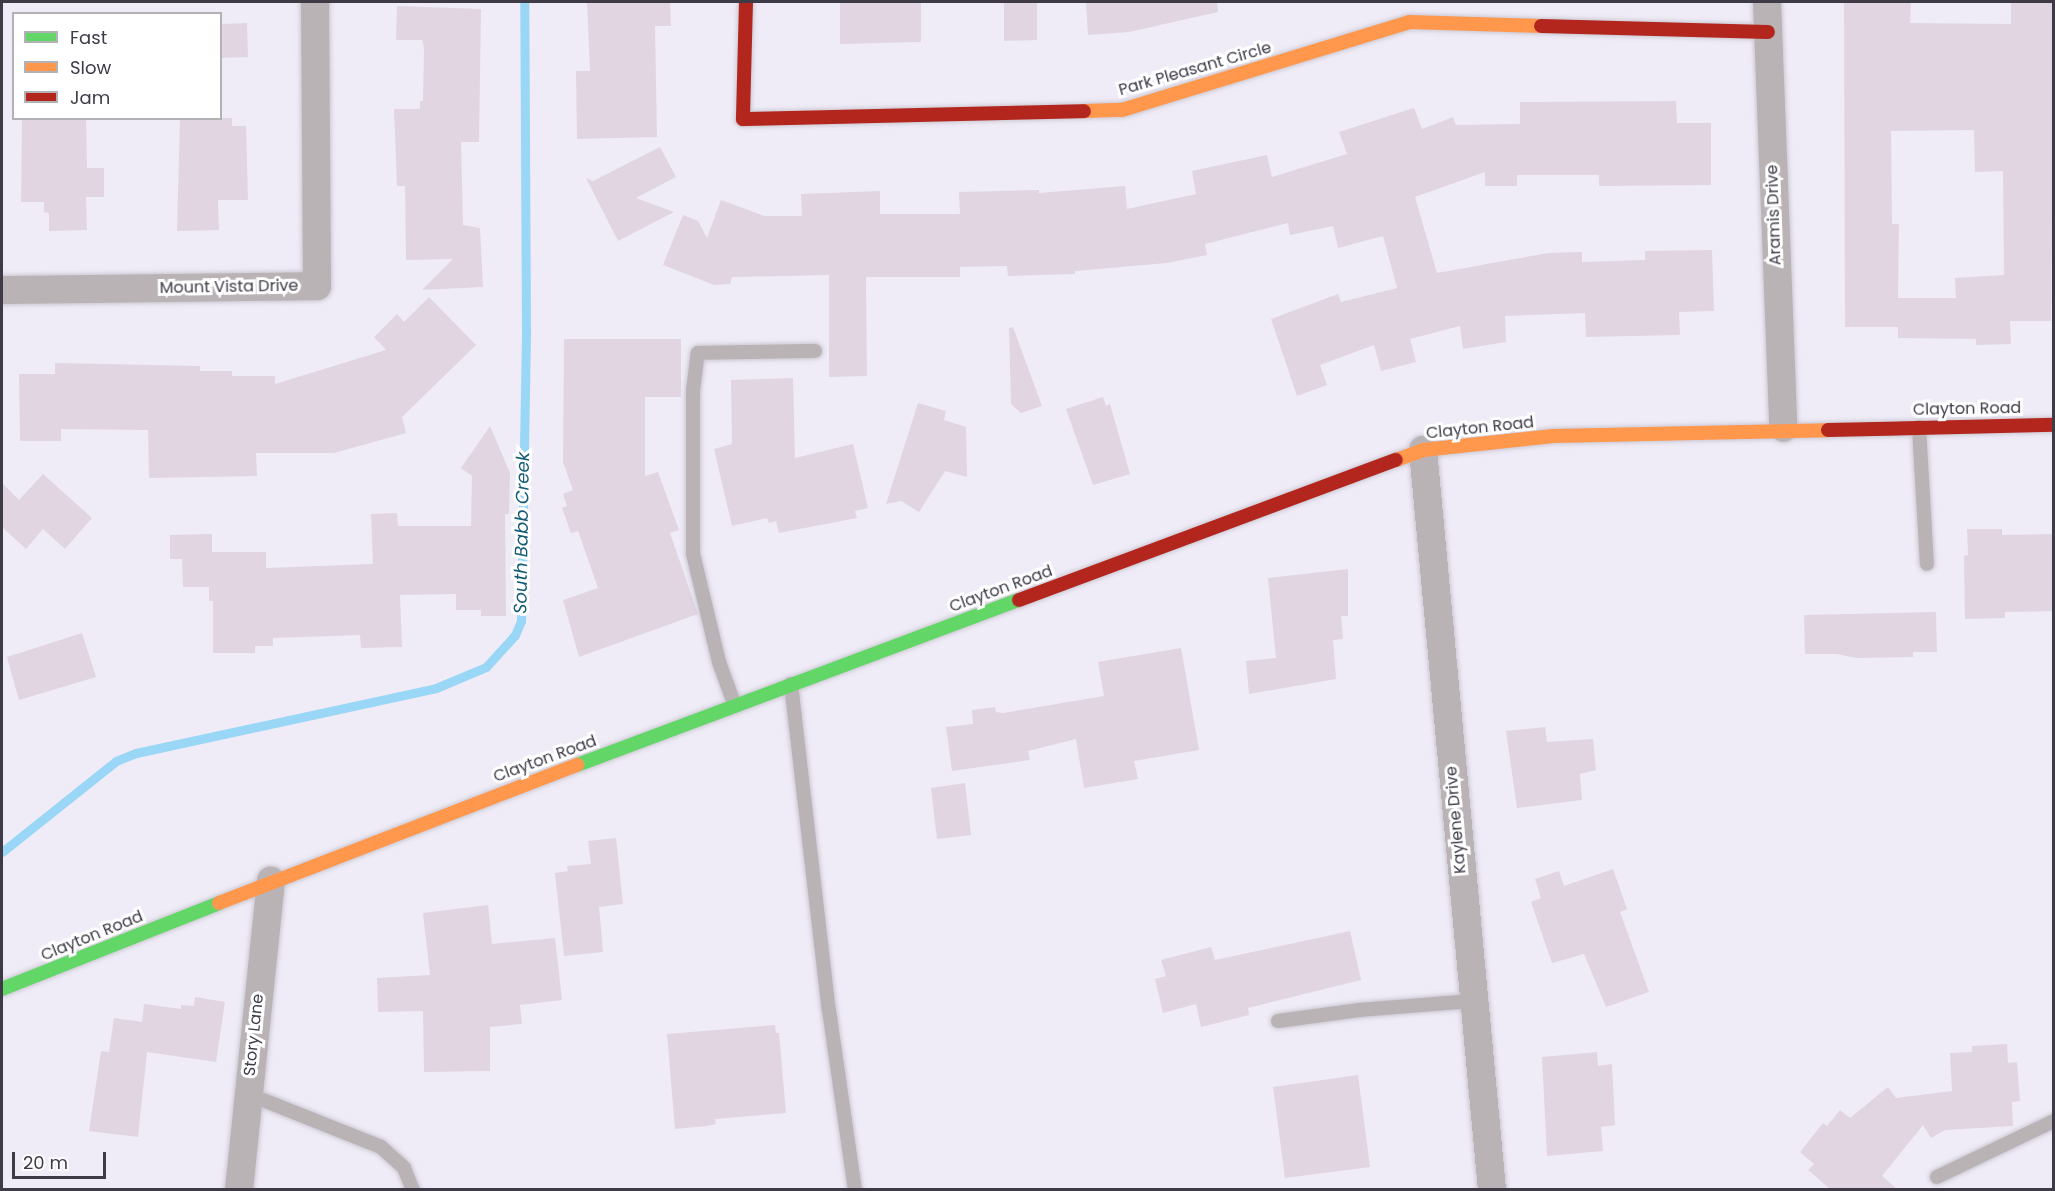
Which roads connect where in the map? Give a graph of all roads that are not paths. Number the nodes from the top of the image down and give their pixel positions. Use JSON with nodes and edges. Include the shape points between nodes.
{"nodes":[{"id":1,"x":315,"y":2,"type":"edge"},
{"id":2,"x":746,"y":2,"type":"edge"},
{"id":3,"x":1767,"y":2,"type":"edge"},
{"id":4,"x":1768,"y":32,"type":"junction"},
{"id":5,"x":2,"y":290,"type":"edge"},
{"id":6,"x":815,"y":351,"type":"dead end"},
{"id":7,"x":2054,"y":425,"type":"edge"},
{"id":8,"x":1919,"y":427,"type":"junction"},
{"id":9,"x":1783,"y":428,"type":"junction"},
{"id":10,"x":1423,"y":450,"type":"junction"},
{"id":11,"x":1927,"y":564,"type":"dead end"},
{"id":12,"x":791,"y":684,"type":"junction"},
{"id":13,"x":735,"y":706,"type":"junction"},
{"id":14,"x":270,"y":881,"type":"junction"},
{"id":15,"x":2,"y":989,"type":"edge"},
{"id":16,"x":1472,"y":1001,"type":"junction"},
{"id":17,"x":1278,"y":1021,"type":"dead end"},
{"id":18,"x":248,"y":1094,"type":"junction"},
{"id":19,"x":2054,"y":1121,"type":"edge"},
{"id":20,"x":1937,"y":1177,"type":"dead end"},
{"id":21,"x":238,"y":1190,"type":"edge"},
{"id":22,"x":413,"y":1190,"type":"edge"},
{"id":23,"x":855,"y":1190,"type":"edge"},
{"id":24,"x":1492,"y":1190,"type":"edge"}],
"edges":[{"from":1,"to":5,"type":"street","name":"Mount Vista Drive","via":[[316,286]]},
{"from":2,"to":4,"type":"street","name":"Park Pleasant Circle","via":[[743,119],[1122,110],[1409,22]]},
{"from":3,"to":4,"type":"street","name":"Aramis Drive"},
{"from":4,"to":9,"type":"street","name":"Aramis Drive"},
{"from":6,"to":13,"type":"lane","via":[[698,353],[693,391],[693,554],[719,662]]},
{"from":7,"to":8,"type":"street","name":"Clayton Road"},
{"from":8,"to":9,"type":"street","name":"Clayton Road"},
{"from":8,"to":11,"type":"lane"},
{"from":9,"to":10,"type":"street","name":"Clayton Road","via":[[1553,436]]},
{"from":10,"to":12,"type":"street","name":"Clayton Road"},
{"from":10,"to":16,"type":"street","name":"Kaylene Drive"},
{"from":12,"to":13,"type":"street","name":"Clayton Road"},
{"from":12,"to":23,"type":"lane","via":[[829,1010]]},
{"from":13,"to":14,"type":"street","name":"Clayton Road"},
{"from":14,"to":15,"type":"street","name":"Clayton Road"},
{"from":14,"to":18,"type":"street","name":"Story Lane"},
{"from":16,"to":17,"type":"lane"},
{"from":16,"to":24,"type":"street","name":"Kaylene Drive"},
{"from":18,"to":21,"type":"street","name":"Story Lane"},
{"from":18,"to":22,"type":"lane","via":[[381,1147],[404,1168]]},
{"from":19,"to":20,"type":"lane"}]}
